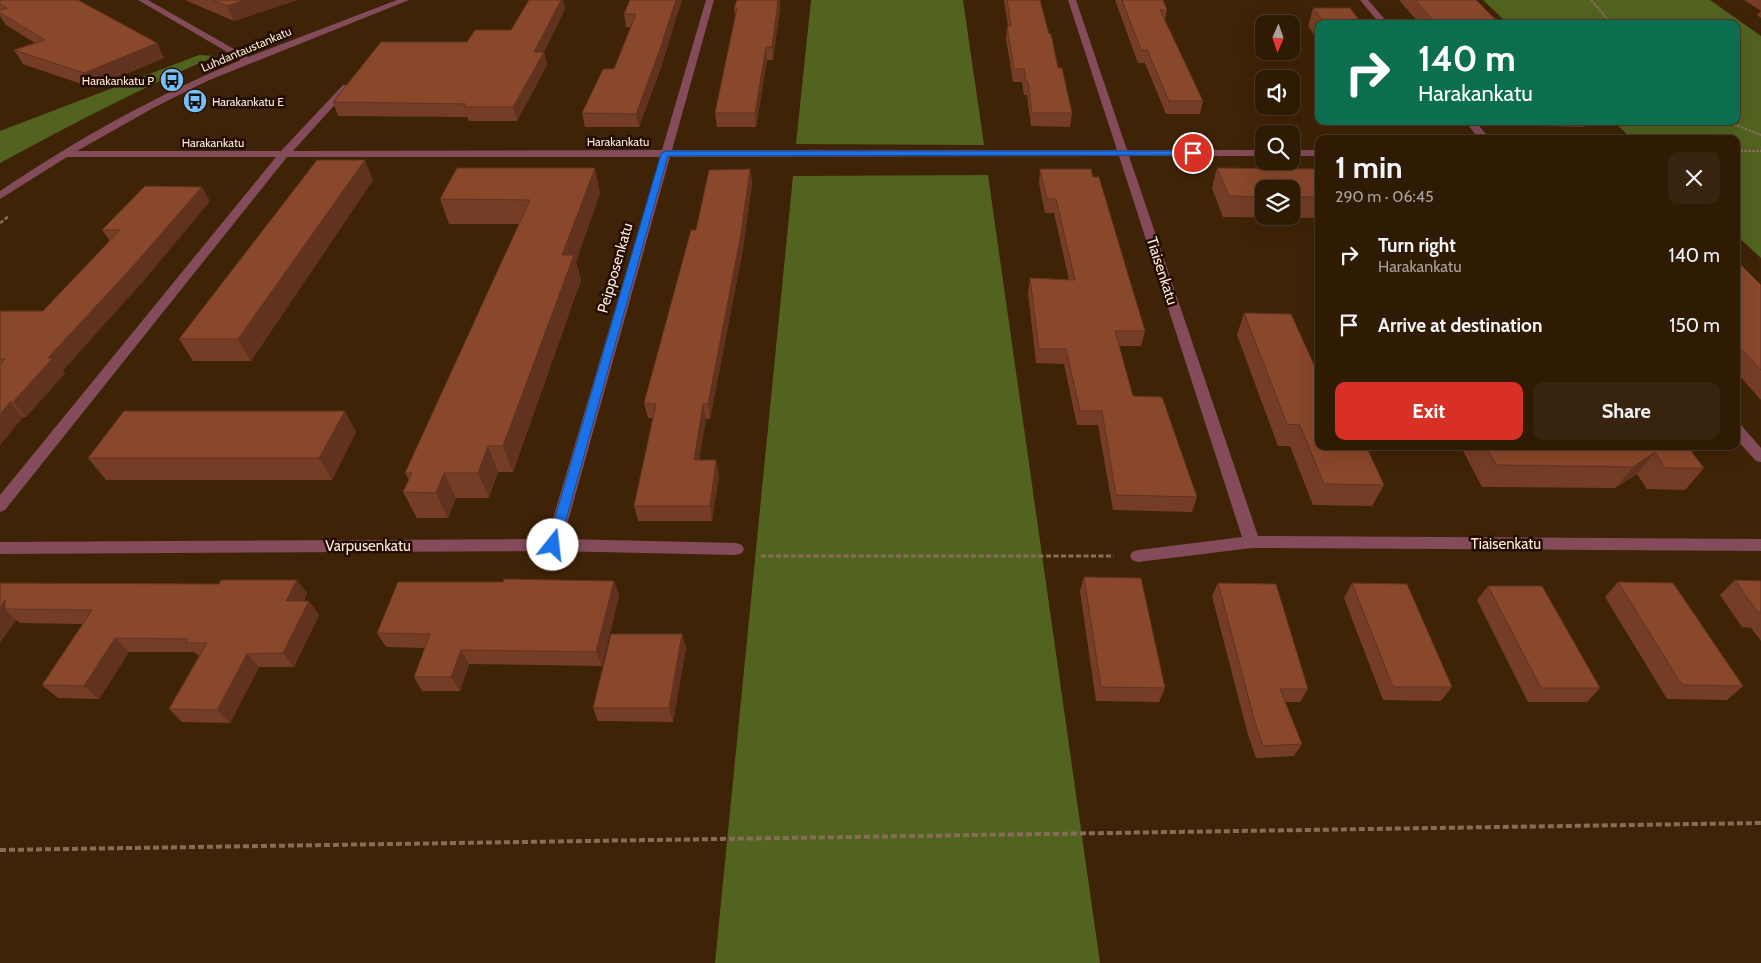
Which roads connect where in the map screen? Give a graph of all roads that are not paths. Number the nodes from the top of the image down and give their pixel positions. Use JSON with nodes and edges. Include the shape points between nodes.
{"nodes":[{"id":1,"x":142,"y":0,"type":"edge"},
{"id":2,"x":405,"y":0,"type":"edge"},
{"id":3,"x":710,"y":0,"type":"edge"},
{"id":4,"x":1072,"y":0,"type":"edge"},
{"id":5,"x":1364,"y":0,"type":"edge"},
{"id":6,"x":1382,"y":20,"type":"edge"},
{"id":7,"x":247,"y":60,"type":"junction"},
{"id":8,"x":346,"y":88,"type":"edge"},
{"id":9,"x":1473,"y":125,"type":"edge"},
{"id":10,"x":1482,"y":135,"type":"edge"},
{"id":11,"x":1122,"y":153,"type":"junction"},
{"id":12,"x":1255,"y":153,"type":"edge"},
{"id":13,"x":1300,"y":153,"type":"edge"},
{"id":14,"x":1315,"y":153,"type":"edge"},
{"id":15,"x":63,"y":154,"type":"junction"},
{"id":16,"x":284,"y":154,"type":"junction"},
{"id":17,"x":665,"y":154,"type":"junction"},
{"id":18,"x":0,"y":196,"type":"edge"},
{"id":19,"x":1740,"y":433,"type":"edge"},
{"id":20,"x":1761,"y":457,"type":"edge"},
{"id":21,"x":0,"y":506,"type":"edge"},
{"id":22,"x":1252,"y":542,"type":"junction"},
{"id":23,"x":553,"y":545,"type":"junction"},
{"id":24,"x":1761,"y":545,"type":"edge"},
{"id":25,"x":0,"y":548,"type":"edge"},
{"id":26,"x":736,"y":549,"type":"road end"},
{"id":27,"x":1138,"y":556,"type":"road end"}],
"edges":[{"from":1,"to":7,"type":"street"},
{"from":2,"to":7,"type":"street","name":"Luhdantaustankatu"},
{"from":3,"to":17,"type":"street","name":"Peipposenkatu"},
{"from":4,"to":11,"type":"street","name":"Tiaisenkatu"},
{"from":5,"to":6,"type":"street"},
{"from":7,"to":15,"type":"street","name":"Luhdantaustankatu","via":[[202,80]]},
{"from":8,"to":16,"type":"street"},
{"from":9,"to":10,"type":"street"},
{"from":11,"to":12,"type":"street","name":"Harakankatu"},
{"from":11,"to":17,"type":"street","name":"Harakankatu"},
{"from":11,"to":22,"type":"street","name":"Tiaisenkatu"},
{"from":13,"to":14,"type":"street"},
{"from":15,"to":16,"type":"street","name":"Harakankatu"},
{"from":15,"to":18,"type":"street","name":"Luhdantaustankatu"},
{"from":16,"to":17,"type":"street","name":"Harakankatu"},
{"from":16,"to":21,"type":"street"},
{"from":17,"to":23,"type":"street","name":"Peipposenkatu"},
{"from":19,"to":20,"type":"street"},
{"from":22,"to":24,"type":"street","name":"Tiaisenkatu"},
{"from":22,"to":27,"type":"street","name":"Tiaisenkatu"},
{"from":23,"to":25,"type":"street","name":"Varpusenkatu"},
{"from":23,"to":26,"type":"street","name":"Varpusenkatu"}]}
